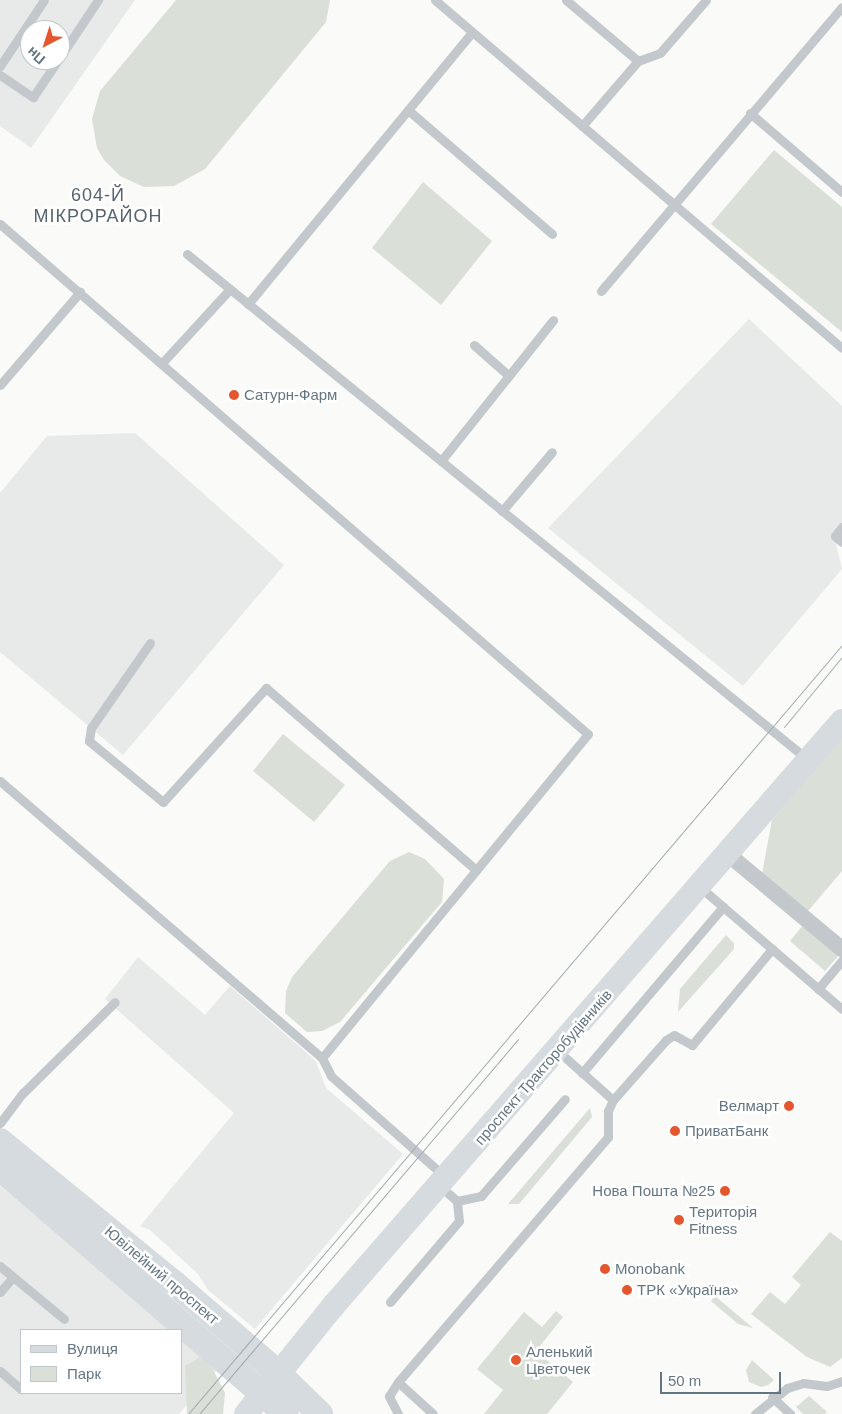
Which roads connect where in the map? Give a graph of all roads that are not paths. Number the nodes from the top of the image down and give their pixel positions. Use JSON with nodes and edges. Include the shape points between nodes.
{"nodes":[{"id":1,"x":44,"y":0,"type":"edge"},
{"id":2,"x":98,"y":0,"type":"edge"},
{"id":3,"x":435,"y":0,"type":"edge"},
{"id":4,"x":566,"y":0,"type":"edge"},
{"id":5,"x":706,"y":0,"type":"edge"},
{"id":6,"x":842,"y":7,"type":"edge"},
{"id":7,"x":472,"y":32,"type":"junction"},
{"id":8,"x":70,"y":42,"type":"edge"},
{"id":9,"x":638,"y":61,"type":"junction"},
{"id":10,"x":0,"y":66,"type":"edge"},
{"id":11,"x":51,"y":70,"type":"edge"},
{"id":12,"x":0,"y":75,"type":"edge"},
{"id":13,"x":408,"y":110,"type":"junction"},
{"id":14,"x":750,"y":114,"type":"junction"},
{"id":15,"x":582,"y":126,"type":"junction"},
{"id":16,"x":842,"y":192,"type":"edge"},
{"id":17,"x":673,"y":203,"type":"junction"},
{"id":18,"x":0,"y":224,"type":"edge"},
{"id":19,"x":552,"y":234,"type":"dead end"},
{"id":20,"x":186,"y":254,"type":"dead end"},
{"id":21,"x":230,"y":289,"type":"junction"},
{"id":22,"x":601,"y":291,"type":"dead end"},
{"id":23,"x":80,"y":292,"type":"junction"},
{"id":24,"x":248,"y":304,"type":"junction"},
{"id":25,"x":553,"y":320,"type":"dead end"},
{"id":26,"x":474,"y":345,"type":"dead end"},
{"id":27,"x":842,"y":348,"type":"edge"},
{"id":28,"x":162,"y":363,"type":"junction"},
{"id":29,"x":508,"y":375,"type":"junction"},
{"id":30,"x":0,"y":385,"type":"edge"},
{"id":31,"x":552,"y":452,"type":"dead end"},
{"id":32,"x":441,"y":461,"type":"junction"},
{"id":33,"x":502,"y":511,"type":"junction"},
{"id":34,"x":842,"y":527,"type":"edge"},
{"id":35,"x":842,"y":542,"type":"edge"},
{"id":36,"x":150,"y":643,"type":"dead end"},
{"id":37,"x":842,"y":722,"type":"edge"},
{"id":38,"x":809,"y":761,"type":"junction"},
{"id":39,"x":0,"y":781,"type":"edge"},
{"id":40,"x":729,"y":855,"type":"junction"},
{"id":41,"x":476,"y":870,"type":"junction"},
{"id":42,"x":700,"y":887,"type":"junction"},
{"id":43,"x":723,"y":907,"type":"junction"},
{"id":44,"x":772,"y":949,"type":"junction"},
{"id":45,"x":842,"y":949,"type":"edge"},
{"id":46,"x":842,"y":960,"type":"edge"},
{"id":47,"x":818,"y":989,"type":"junction"},
{"id":48,"x":115,"y":1002,"type":"dead end"},
{"id":49,"x":842,"y":1009,"type":"edge"},
{"id":50,"x":558,"y":1051,"type":"junction"},
{"id":51,"x":322,"y":1058,"type":"junction"},
{"id":52,"x":582,"y":1073,"type":"junction"},
{"id":53,"x":565,"y":1099,"type":"dead end"},
{"id":54,"x":613,"y":1100,"type":"junction"},
{"id":55,"x":0,"y":1123,"type":"edge"},
{"id":56,"x":0,"y":1141,"type":"edge"},
{"id":57,"x":0,"y":1168,"type":"edge"},
{"id":58,"x":448,"y":1188,"type":"junction"},
{"id":59,"x":0,"y":1266,"type":"edge"},
{"id":60,"x":13,"y":1276,"type":"junction"},
{"id":61,"x":0,"y":1292,"type":"edge"},
{"id":62,"x":390,"y":1302,"type":"dead end"},
{"id":63,"x":64,"y":1319,"type":"dead end"},
{"id":64,"x":0,"y":1371,"type":"edge"},
{"id":65,"x":842,"y":1381,"type":"edge"},
{"id":66,"x":270,"y":1382,"type":"junction"},
{"id":67,"x":398,"y":1382,"type":"junction"},
{"id":68,"x":20,"y":1388,"type":"edge"},
{"id":69,"x":772,"y":1397,"type":"junction"},
{"id":70,"x":246,"y":1414,"type":"edge"},
{"id":71,"x":286,"y":1414,"type":"edge"},
{"id":72,"x":320,"y":1414,"type":"edge"},
{"id":73,"x":398,"y":1414,"type":"edge"},
{"id":74,"x":433,"y":1414,"type":"edge"},
{"id":75,"x":755,"y":1414,"type":"edge"},
{"id":76,"x":790,"y":1414,"type":"edge"}],
"edges":[{"from":1,"to":10,"type":"lane"},
{"from":2,"to":8,"type":"lane"},
{"from":3,"to":7,"type":"lane"},
{"from":4,"to":9,"type":"lane"},
{"from":5,"to":9,"type":"lane","via":[[660,53]]},
{"from":6,"to":14,"type":"lane"},
{"from":7,"to":13,"type":"lane"},
{"from":7,"to":15,"type":"lane"},
{"from":9,"to":15,"type":"lane"},
{"from":11,"to":12,"type":"lane","via":[[33,98]]},
{"from":13,"to":19,"type":"lane"},
{"from":13,"to":24,"type":"lane"},
{"from":14,"to":16,"type":"lane"},
{"from":14,"to":17,"type":"lane"},
{"from":15,"to":17,"type":"lane"},
{"from":17,"to":22,"type":"lane"},
{"from":17,"to":27,"type":"lane"},
{"from":18,"to":23,"type":"lane"},
{"from":20,"to":21,"type":"lane"},
{"from":21,"to":24,"type":"lane"},
{"from":21,"to":28,"type":"lane"},
{"from":23,"to":28,"type":"lane"},
{"from":23,"to":30,"type":"lane"},
{"from":24,"to":32,"type":"lane"},
{"from":25,"to":29,"type":"lane"},
{"from":26,"to":29,"type":"lane"},
{"from":28,"to":41,"type":"lane","via":[[588,734]]},
{"from":29,"to":32,"type":"lane"},
{"from":31,"to":33,"type":"lane"},
{"from":32,"to":33,"type":"lane"},
{"from":33,"to":38,"type":"lane"},
{"from":34,"to":35,"type":"lane","via":[[835,536]]},
{"from":36,"to":41,"type":"lane","via":[[91,728],[89,741],[163,802],[266,688]]},
{"from":37,"to":38,"type":"main road","name":"проспект Тракторобудівників"},
{"from":38,"to":40,"type":"main road","name":"проспект Тракторобудівників"},
{"from":39,"to":51,"type":"lane"},
{"from":40,"to":42,"type":"main road","name":"проспект Тракторобудівників"},
{"from":40,"to":45,"type":"street"},
{"from":41,"to":51,"type":"lane"},
{"from":42,"to":43,"type":"lane"},
{"from":42,"to":50,"type":"main road","name":"проспект Тракторобудівників"},
{"from":43,"to":44,"type":"lane"},
{"from":43,"to":52,"type":"lane"},
{"from":44,"to":47,"type":"lane"},
{"from":44,"to":54,"type":"lane","via":[[692,1045],[674,1035],[666,1040]]},
{"from":46,"to":47,"type":"lane"},
{"from":47,"to":49,"type":"lane"},
{"from":48,"to":55,"type":"lane","via":[[23,1093]]},
{"from":50,"to":52,"type":"lane"},
{"from":50,"to":58,"type":"main road","name":"проспект Тракторобудівників"},
{"from":51,"to":58,"type":"lane","via":[[331,1076]]},
{"from":52,"to":54,"type":"lane"},
{"from":53,"to":58,"type":"lane","via":[[481,1196]]},
{"from":54,"to":67,"type":"lane","via":[[608,1110],[609,1130],[604,1142]]},
{"from":56,"to":66,"type":"main road","name":"Ювілейний проспект"},
{"from":57,"to":66,"type":"main road","name":"Ювілейний проспект"},
{"from":58,"to":62,"type":"lane","via":[[459,1221]]},
{"from":58,"to":66,"type":"main road","name":"проспект Тракторобудівників"},
{"from":59,"to":60,"type":"lane"},
{"from":60,"to":61,"type":"lane"},
{"from":60,"to":63,"type":"lane"},
{"from":64,"to":68,"type":"lane"},
{"from":65,"to":69,"type":"lane","via":[[827,1386],[796,1385]]},
{"from":66,"to":70,"type":"main road","name":"проспект Тракторобудівників"},
{"from":66,"to":71,"type":"main road","name":"Ювілейний проспект"},
{"from":66,"to":72,"type":"main road","name":"Ювілейний проспект"},
{"from":67,"to":73,"type":"lane","via":[[389,1396]]},
{"from":67,"to":74,"type":"lane"},
{"from":69,"to":75,"type":"lane"},
{"from":69,"to":76,"type":"lane"}]}
